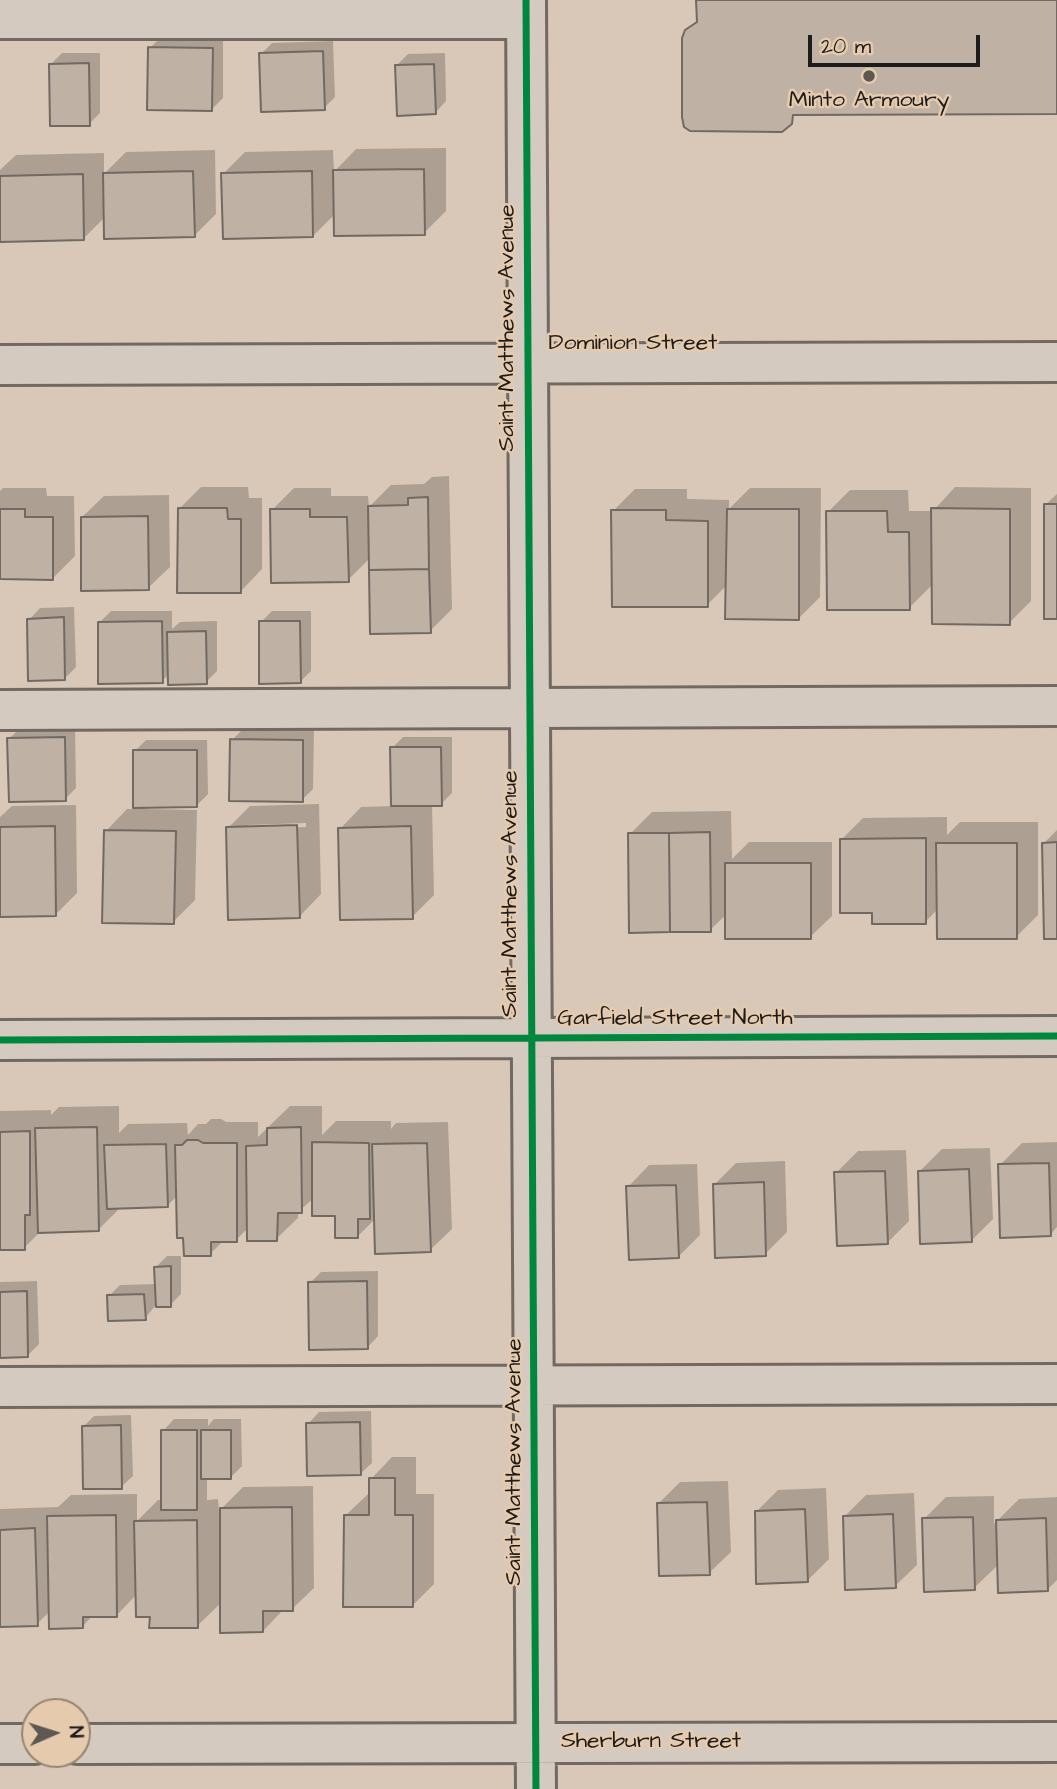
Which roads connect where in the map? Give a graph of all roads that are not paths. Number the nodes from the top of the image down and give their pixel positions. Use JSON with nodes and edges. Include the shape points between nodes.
{"nodes":[{"id":1,"x":526,"y":10,"type":"edge"},
{"id":2,"x":0,"y":19,"type":"edge"},
{"id":3,"x":1057,"y":362,"type":"edge"},
{"id":4,"x":527,"y":364,"type":"junction"},
{"id":5,"x":0,"y":365,"type":"edge"},
{"id":6,"x":1057,"y":706,"type":"edge"},
{"id":7,"x":531,"y":708,"type":"junction"},
{"id":8,"x":0,"y":710,"type":"edge"},
{"id":9,"x":1057,"y":1036,"type":"edge"},
{"id":10,"x":530,"y":1038,"type":"junction"},
{"id":11,"x":0,"y":1040,"type":"edge"},
{"id":12,"x":1057,"y":1384,"type":"edge"},
{"id":13,"x":534,"y":1386,"type":"junction"},
{"id":14,"x":0,"y":1387,"type":"edge"},
{"id":15,"x":1057,"y":1742,"type":"edge"},
{"id":16,"x":536,"y":1743,"type":"junction"},
{"id":17,"x":0,"y":1744,"type":"edge"},
{"id":18,"x":21,"y":1744,"type":"edge"},
{"id":19,"x":91,"y":1744,"type":"edge"},
{"id":20,"x":536,"y":1789,"type":"edge"}],
"edges":[{"from":1,"to":2,"type":"street"},
{"from":1,"to":4,"type":"street","name":"Saint Matthews Avenue"},
{"from":3,"to":4,"type":"street","name":"Dominion Street"},
{"from":4,"to":5,"type":"street","name":"Dominion Street"},
{"from":4,"to":7,"type":"street","name":"Saint Matthews Avenue"},
{"from":6,"to":7,"type":"street"},
{"from":7,"to":8,"type":"street"},
{"from":7,"to":10,"type":"street","name":"Saint Matthews Avenue"},
{"from":9,"to":10,"type":"street","name":"Garfield Street North"},
{"from":10,"to":11,"type":"street","name":"Garfield Street North"},
{"from":10,"to":13,"type":"street","name":"Saint Matthews Avenue"},
{"from":12,"to":13,"type":"street"},
{"from":13,"to":14,"type":"street"},
{"from":13,"to":16,"type":"street","name":"Saint Matthews Avenue"},
{"from":15,"to":16,"type":"street","name":"Sherburn Street"},
{"from":16,"to":19,"type":"street","name":"Sherburn Street"},
{"from":16,"to":20,"type":"street","name":"Saint Matthews Avenue"},
{"from":17,"to":18,"type":"street"}]}
